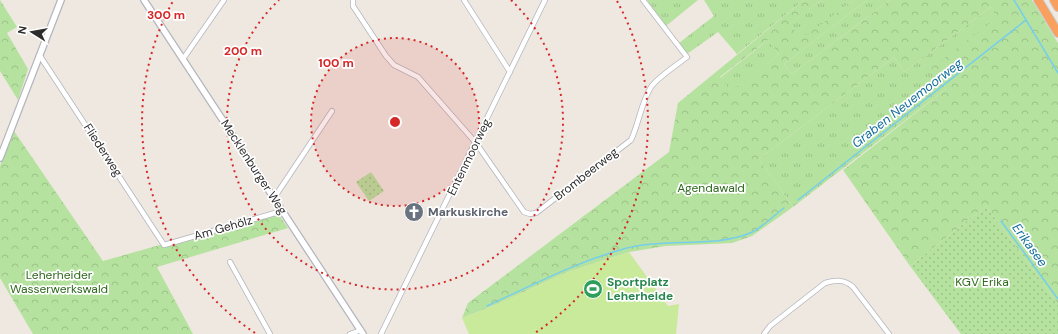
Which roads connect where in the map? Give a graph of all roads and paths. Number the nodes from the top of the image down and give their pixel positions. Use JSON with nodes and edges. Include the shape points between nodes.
{"nodes":[{"id":1,"x":61,"y":0,"type":"edge"},
{"id":2,"x":144,"y":0,"type":"edge"},
{"id":3,"x":224,"y":0,"type":"edge"},
{"id":4,"x":353,"y":0,"type":"edge"},
{"id":5,"x":464,"y":0,"type":"edge"},
{"id":6,"x":545,"y":0,"type":"edge"},
{"id":7,"x":643,"y":0,"type":"edge"},
{"id":8,"x":1038,"y":0,"type":"edge"},
{"id":9,"x":1054,"y":0,"type":"edge"},
{"id":10,"x":1058,"y":8,"type":"edge"},
{"id":11,"x":1058,"y":33,"type":"edge"},
{"id":12,"x":40,"y":56,"type":"junction"},
{"id":13,"x":183,"y":59,"type":"junction"},
{"id":14,"x":510,"y":72,"type":"junction"},
{"id":15,"x":332,"y":111,"type":"dead end"},
{"id":16,"x":476,"y":143,"type":"junction"},
{"id":17,"x":0,"y":158,"type":"edge"},
{"id":18,"x":274,"y":198,"type":"junction"},
{"id":19,"x":282,"y":211,"type":"junction"},
{"id":20,"x":164,"y":245,"type":"joint"},
{"id":21,"x":230,"y":262,"type":"dead end"},
{"id":22,"x":362,"y":332,"type":"edge"},
{"id":23,"x":270,"y":334,"type":"edge"},
{"id":24,"x":350,"y":334,"type":"edge"},
{"id":25,"x":380,"y":334,"type":"edge"},
{"id":26,"x":764,"y":334,"type":"edge"},
{"id":27,"x":889,"y":334,"type":"edge"}],
"edges":[{"from":1,"to":12,"type":"street"},
{"from":2,"to":13,"type":"street","name":"Mecklenburger Weg"},
{"from":3,"to":13,"type":"street"},
{"from":4,"to":16,"type":"street","via":[[353,6],[386,56],[394,65],[418,77]]},
{"from":5,"to":14,"type":"street"},
{"from":6,"to":14,"type":"street","name":"Entenmoorweg"},
{"from":7,"to":16,"type":"street","name":"Brombeerweg","via":[[687,57],[652,85],[631,140],[536,213],[530,214],[524,212]]},
{"from":8,"to":11,"type":"highway"},
{"from":9,"to":10,"type":"highway"},
{"from":12,"to":17,"type":"street"},
{"from":12,"to":20,"type":"street","name":"Fliederweg"},
{"from":13,"to":18,"type":"street","name":"Mecklenburger Weg"},
{"from":14,"to":16,"type":"street","name":"Entenmoorweg"},
{"from":15,"to":18,"type":"street"},
{"from":16,"to":25,"type":"street","name":"Entenmoorweg"},
{"from":18,"to":19,"type":"street","name":"Mecklenburger Weg"},
{"from":19,"to":20,"type":"street","name":"Am Gehölz"},
{"from":19,"to":22,"type":"street","name":"Mecklenburger Weg"},
{"from":21,"to":23,"type":"street"},
{"from":22,"to":24,"type":"street"},
{"from":26,"to":27,"type":"street","via":[[770,326],[825,283],[835,280],[847,282],[853,287]]}]}
